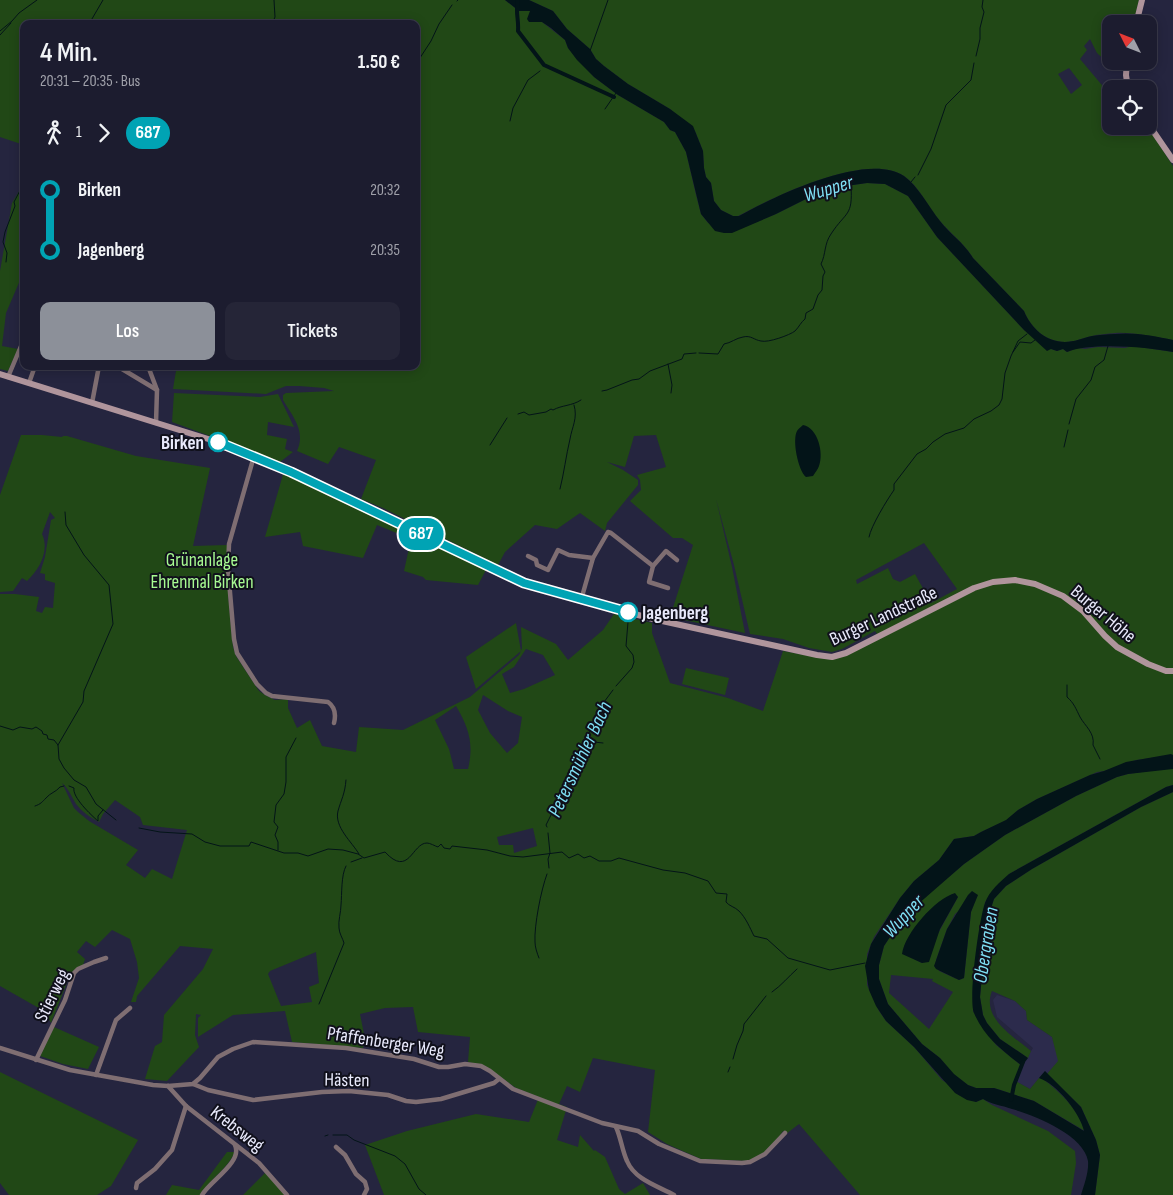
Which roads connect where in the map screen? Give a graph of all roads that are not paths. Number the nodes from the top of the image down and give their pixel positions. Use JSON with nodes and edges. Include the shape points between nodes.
{"nodes":[{"id":1,"x":1142,"y":0,"type":"edge"},
{"id":2,"x":1138,"y":15,"type":"edge"},
{"id":3,"x":1156,"y":135,"type":"edge"},
{"id":4,"x":1173,"y":160,"type":"edge"},
{"id":5,"x":20,"y":349,"type":"edge"},
{"id":6,"x":34,"y":370,"type":"edge"},
{"id":7,"x":99,"y":370,"type":"edge"},
{"id":8,"x":124,"y":370,"type":"edge"},
{"id":9,"x":150,"y":370,"type":"edge"},
{"id":10,"x":0,"y":374,"type":"edge"},
{"id":11,"x":8,"y":377,"type":"junction"},
{"id":12,"x":29,"y":383,"type":"junction"},
{"id":13,"x":157,"y":390,"type":"junction"},
{"id":14,"x":92,"y":403,"type":"junction"},
{"id":15,"x":156,"y":423,"type":"junction"},
{"id":16,"x":254,"y":456,"type":"junction"},
{"id":17,"x":528,"y":556,"type":"dead end"},
{"id":18,"x":593,"y":558,"type":"junction"},
{"id":19,"x":677,"y":560,"type":"dead end"},
{"id":20,"x":654,"y":566,"type":"junction"},
{"id":21,"x":1015,"y":580,"type":"joint"},
{"id":22,"x":668,"y":588,"type":"dead end"},
{"id":23,"x":581,"y":600,"type":"junction"},
{"id":24,"x":1173,"y":671,"type":"edge"},
{"id":25,"x":334,"y":723,"type":"dead end"},
{"id":26,"x":106,"y":958,"type":"dead end"},
{"id":27,"x":130,"y":1008,"type":"dead end"},
{"id":28,"x":0,"y":1048,"type":"edge"},
{"id":29,"x":36,"y":1060,"type":"junction"},
{"id":30,"x":96,"y":1075,"type":"junction"},
{"id":31,"x":499,"y":1079,"type":"junction"},
{"id":32,"x":193,"y":1084,"type":"junction"},
{"id":33,"x":168,"y":1086,"type":"junction"},
{"id":34,"x":186,"y":1106,"type":"junction"},
{"id":35,"x":616,"y":1127,"type":"junction"},
{"id":36,"x":785,"y":1133,"type":"dead end"},
{"id":37,"x":234,"y":1144,"type":"junction"},
{"id":38,"x":336,"y":1147,"type":"dead end"},
{"id":39,"x":136,"y":1188,"type":"dead end"},
{"id":40,"x":202,"y":1195,"type":"edge"},
{"id":41,"x":288,"y":1195,"type":"edge"},
{"id":42,"x":364,"y":1195,"type":"edge"},
{"id":43,"x":674,"y":1195,"type":"edge"}],
"edges":[{"from":1,"to":2,"type":"main road"},
{"from":3,"to":4,"type":"main road"},
{"from":5,"to":11,"type":"street"},
{"from":6,"to":12,"type":"street"},
{"from":7,"to":14,"type":"street"},
{"from":8,"to":13,"type":"street"},
{"from":9,"to":13,"type":"street"},
{"from":10,"to":11,"type":"main road","name":"Burger Landstraße"},
{"from":11,"to":12,"type":"main road","name":"Burger Landstraße"},
{"from":12,"to":14,"type":"main road","name":"Burger Landstraße"},
{"from":13,"to":15,"type":"street"},
{"from":14,"to":15,"type":"main road","name":"Burger Landstraße"},
{"from":15,"to":16,"type":"main road","name":"Burger Landstraße"},
{"from":16,"to":23,"type":"main road","name":"Burger Landstraße","via":[[524,583]]},
{"from":16,"to":25,"type":"street","via":[[230,544],[228,569],[235,646],[257,684],[270,696],[328,702],[335,712]]},
{"from":17,"to":18,"type":"street","via":[[548,570],[558,550]]},
{"from":18,"to":20,"type":"street","via":[[609,532]]},
{"from":18,"to":23,"type":"street"},
{"from":19,"to":20,"type":"street","via":[[666,551]]},
{"from":20,"to":22,"type":"street","via":[[649,582]]},
{"from":21,"to":23,"type":"main road","name":"Burger Landstraße","via":[[974,588],[846,653],[832,657]]},
{"from":21,"to":24,"type":"main road","name":"Burger Höhe","via":[[1035,584],[1063,596],[1086,614],[1120,650],[1148,664]]},
{"from":26,"to":29,"type":"street","name":"Stierweg","via":[[73,974],[65,1000]]},
{"from":27,"to":30,"type":"street","via":[[116,1020]]},
{"from":28,"to":29,"type":"street"},
{"from":29,"to":30,"type":"street"},
{"from":30,"to":33,"type":"street"},
{"from":31,"to":32,"type":"street","name":"Hästen","via":[[441,1099],[416,1102],[349,1091],[253,1100]]},
{"from":31,"to":32,"type":"street","name":"Pfaffenberger Weg","via":[[488,1069],[474,1064],[441,1067],[414,1059],[346,1048],[257,1041],[218,1057]]},
{"from":31,"to":35,"type":"street","name":"Pfaffenberger Weg","via":[[513,1089]]},
{"from":32,"to":33,"type":"street"},
{"from":33,"to":34,"type":"street","name":"Krebsweg"},
{"from":34,"to":37,"type":"street","name":"Krebsweg"},
{"from":34,"to":39,"type":"street","via":[[172,1150],[155,1169],[137,1182]]},
{"from":35,"to":36,"type":"street","name":"Pfaffenberger Weg","via":[[638,1131],[659,1144],[700,1160],[734,1163],[758,1158]]},
{"from":35,"to":43,"type":"street","via":[[631,1168],[644,1181]]},
{"from":37,"to":40,"type":"street","via":[[237,1150],[233,1160]]},
{"from":37,"to":41,"type":"street","name":"Krebsweg","via":[[263,1167]]},
{"from":38,"to":42,"type":"street","via":[[366,1183]]}]}
